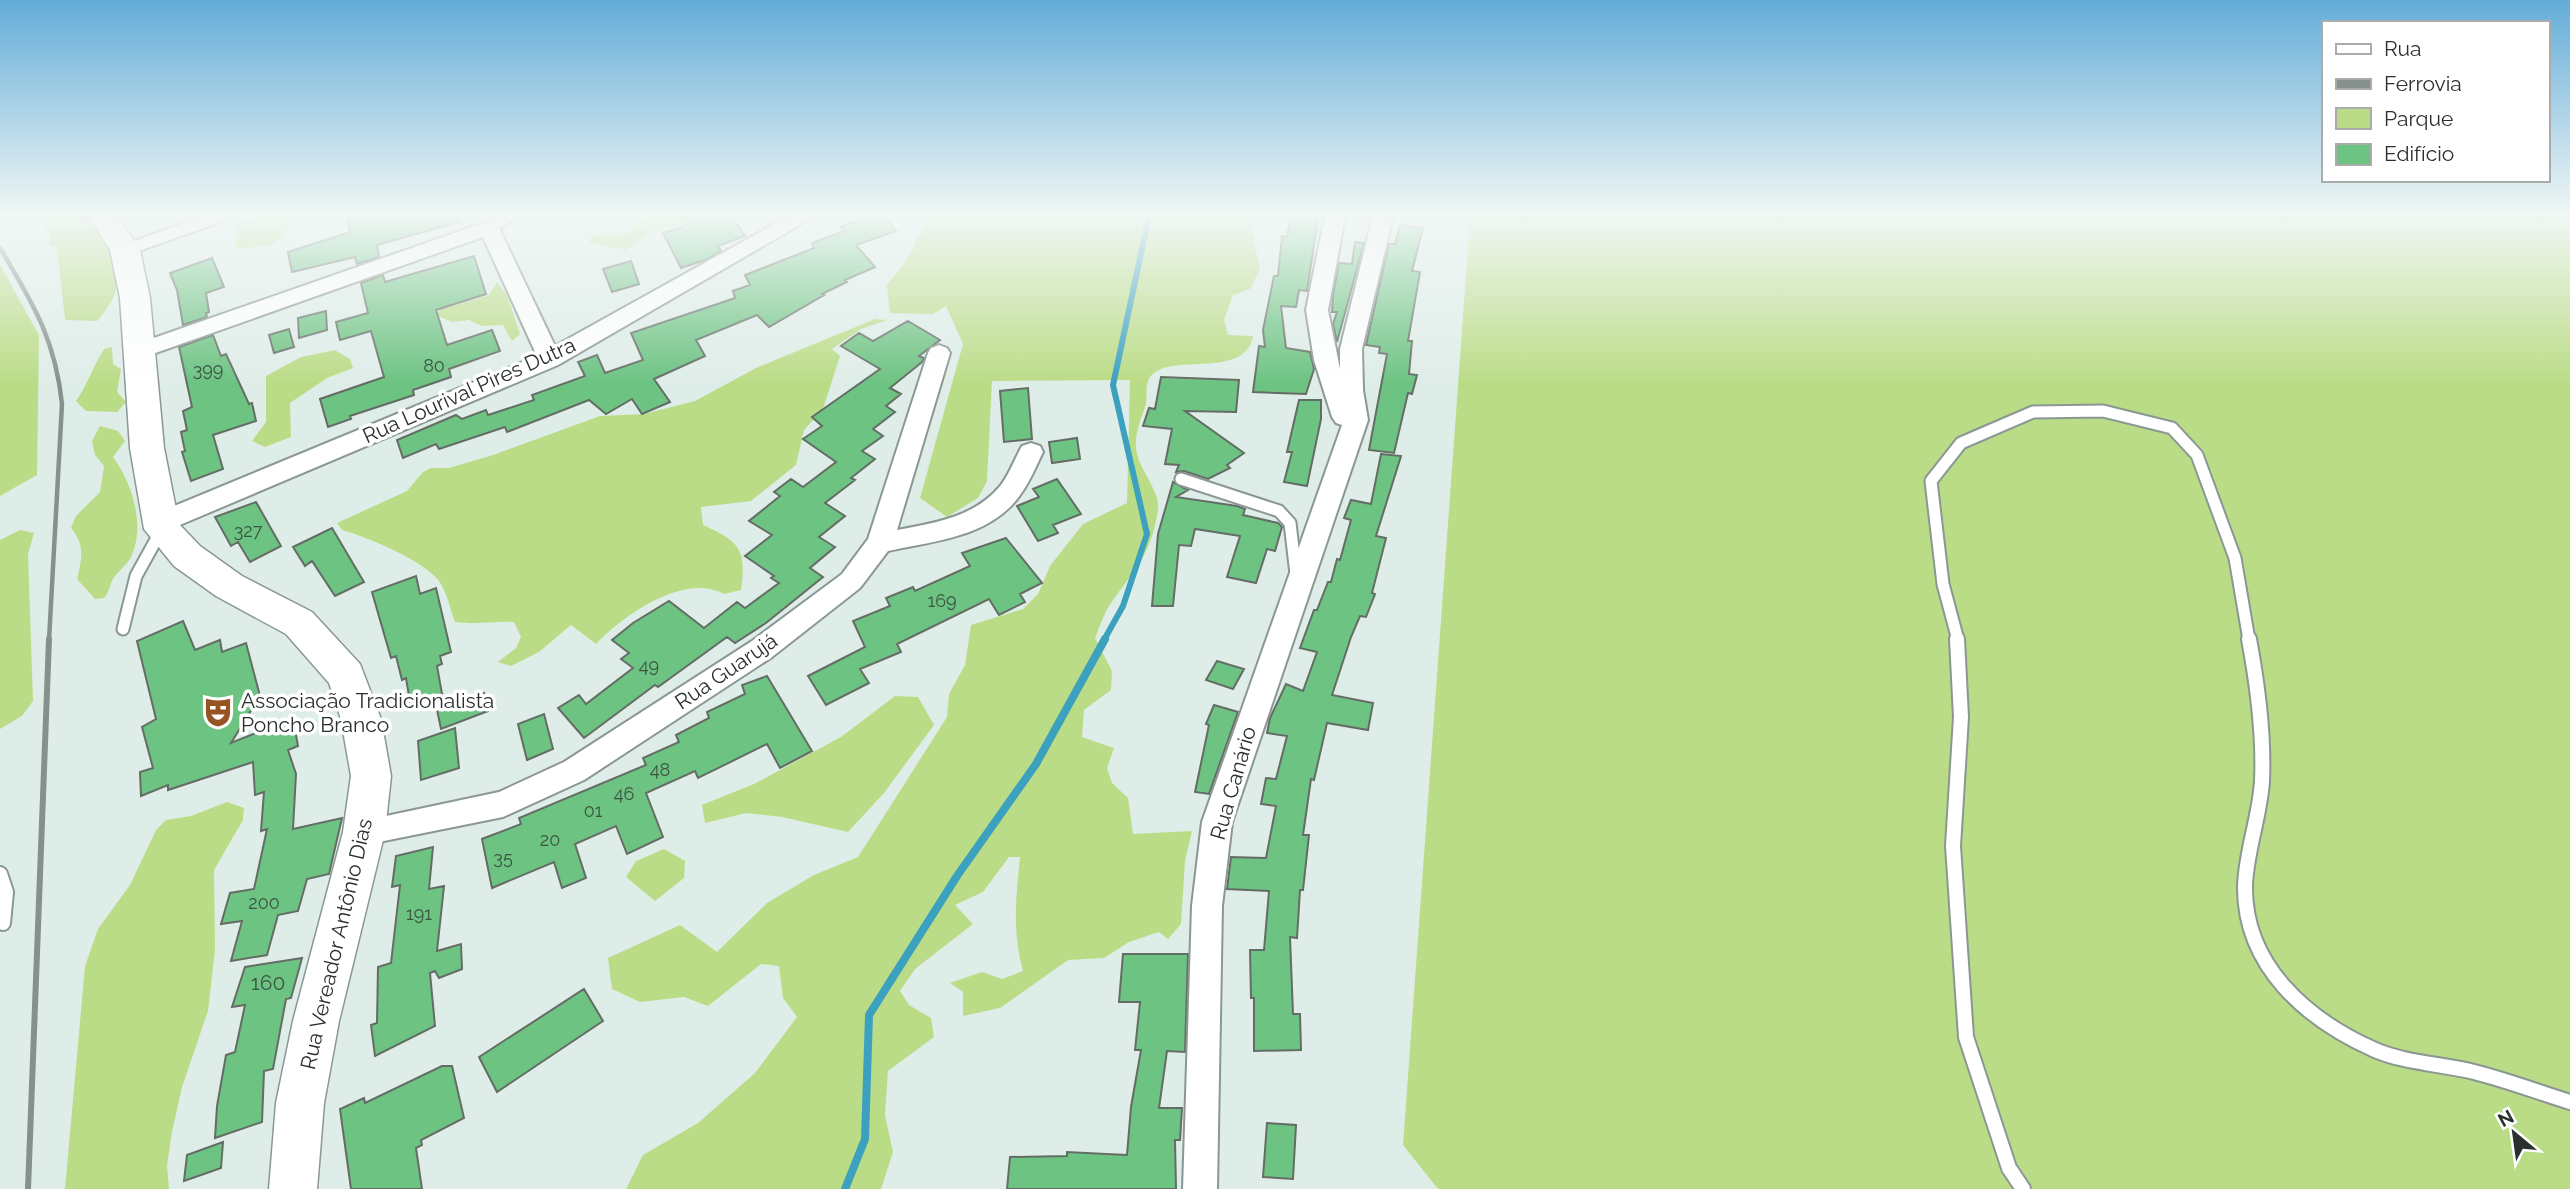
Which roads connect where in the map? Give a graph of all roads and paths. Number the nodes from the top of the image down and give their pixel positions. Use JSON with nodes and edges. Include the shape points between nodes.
{"nodes":[{"id":1,"x":129,"y":271,"type":"edge"},
{"id":2,"x":365,"y":271,"type":"edge"},
{"id":3,"x":509,"y":271,"type":"edge"},
{"id":4,"x":706,"y":271,"type":"edge"},
{"id":5,"x":1324,"y":271,"type":"edge"},
{"id":6,"x":1370,"y":271,"type":"edge"},
{"id":7,"x":139,"y":351,"type":"junction"},
{"id":8,"x":939,"y":353,"type":"dead end"},
{"id":9,"x":550,"y":359,"type":"junction"},
{"id":10,"x":1351,"y":435,"type":"junction"},
{"id":11,"x":1031,"y":452,"type":"dead end"},
{"id":12,"x":1181,"y":479,"type":"dead end"},
{"id":13,"x":160,"y":526,"type":"junction"},
{"id":14,"x":880,"y":543,"type":"junction"},
{"id":15,"x":1298,"y":593,"type":"junction"},
{"id":16,"x":123,"y":629,"type":"dead end"},
{"id":17,"x":364,"y":832,"type":"junction"},
{"id":18,"x":0,"y":874,"type":"edge"},
{"id":19,"x":3,"y":923,"type":"dead end"},
{"id":20,"x":2570,"y":1102,"type":"edge"},
{"id":21,"x":293,"y":1189,"type":"edge"},
{"id":22,"x":1200,"y":1189,"type":"edge"},
{"id":23,"x":2023,"y":1189,"type":"edge"}],
"edges":[{"from":1,"to":7,"type":"street"},
{"from":2,"to":7,"type":"street"},
{"from":3,"to":9,"type":"street"},
{"from":4,"to":9,"type":"street","name":"Rua Lourival Pires Dutra"},
{"from":5,"to":10,"type":"street","via":[[1317,310],[1325,360]]},
{"from":6,"to":10,"type":"street","name":"Rua Canário","via":[[1351,349],[1356,420]]},
{"from":7,"to":13,"type":"street","via":[[147,448]]},
{"from":8,"to":14,"type":"street","name":"Rua Guarujá"},
{"from":9,"to":13,"type":"street","name":"Rua Lourival Pires Dutra"},
{"from":10,"to":15,"type":"street","name":"Rua Canário"},
{"from":11,"to":14,"type":"street","via":[[1010,492],[989,513]]},
{"from":12,"to":15,"type":"lane","via":[[1279,511],[1290,523]]},
{"from":13,"to":16,"type":"lane","via":[[130,588]]},
{"from":13,"to":17,"type":"street","name":"Rua Vereador Antônio Dias","via":[[187,556],[229,586],[299,623],[346,675],[361,719],[371,776]]},
{"from":14,"to":17,"type":"street","name":"Rua Guarujá","via":[[851,582],[762,649],[574,771],[503,804]]},
{"from":15,"to":22,"type":"street","name":"Rua Canário","via":[[1217,822],[1207,906]]},
{"from":17,"to":21,"type":"street","name":"Rua Vereador Antônio Dias","via":[[302,1090]]},
{"from":18,"to":19,"type":"lane","via":[[6,892]]},
{"from":20,"to":23,"type":"lane","via":[[2475,1072],[2377,1051],[2323,1021],[2267,969],[2250,929],[2245,886],[2262,781],[2255,672],[2235,558],[2197,455],[2172,428],[2103,411],[2033,412],[1961,443],[1931,481],[1943,584],[1960,650],[1953,846],[1966,1037],[2009,1168]]}]}
